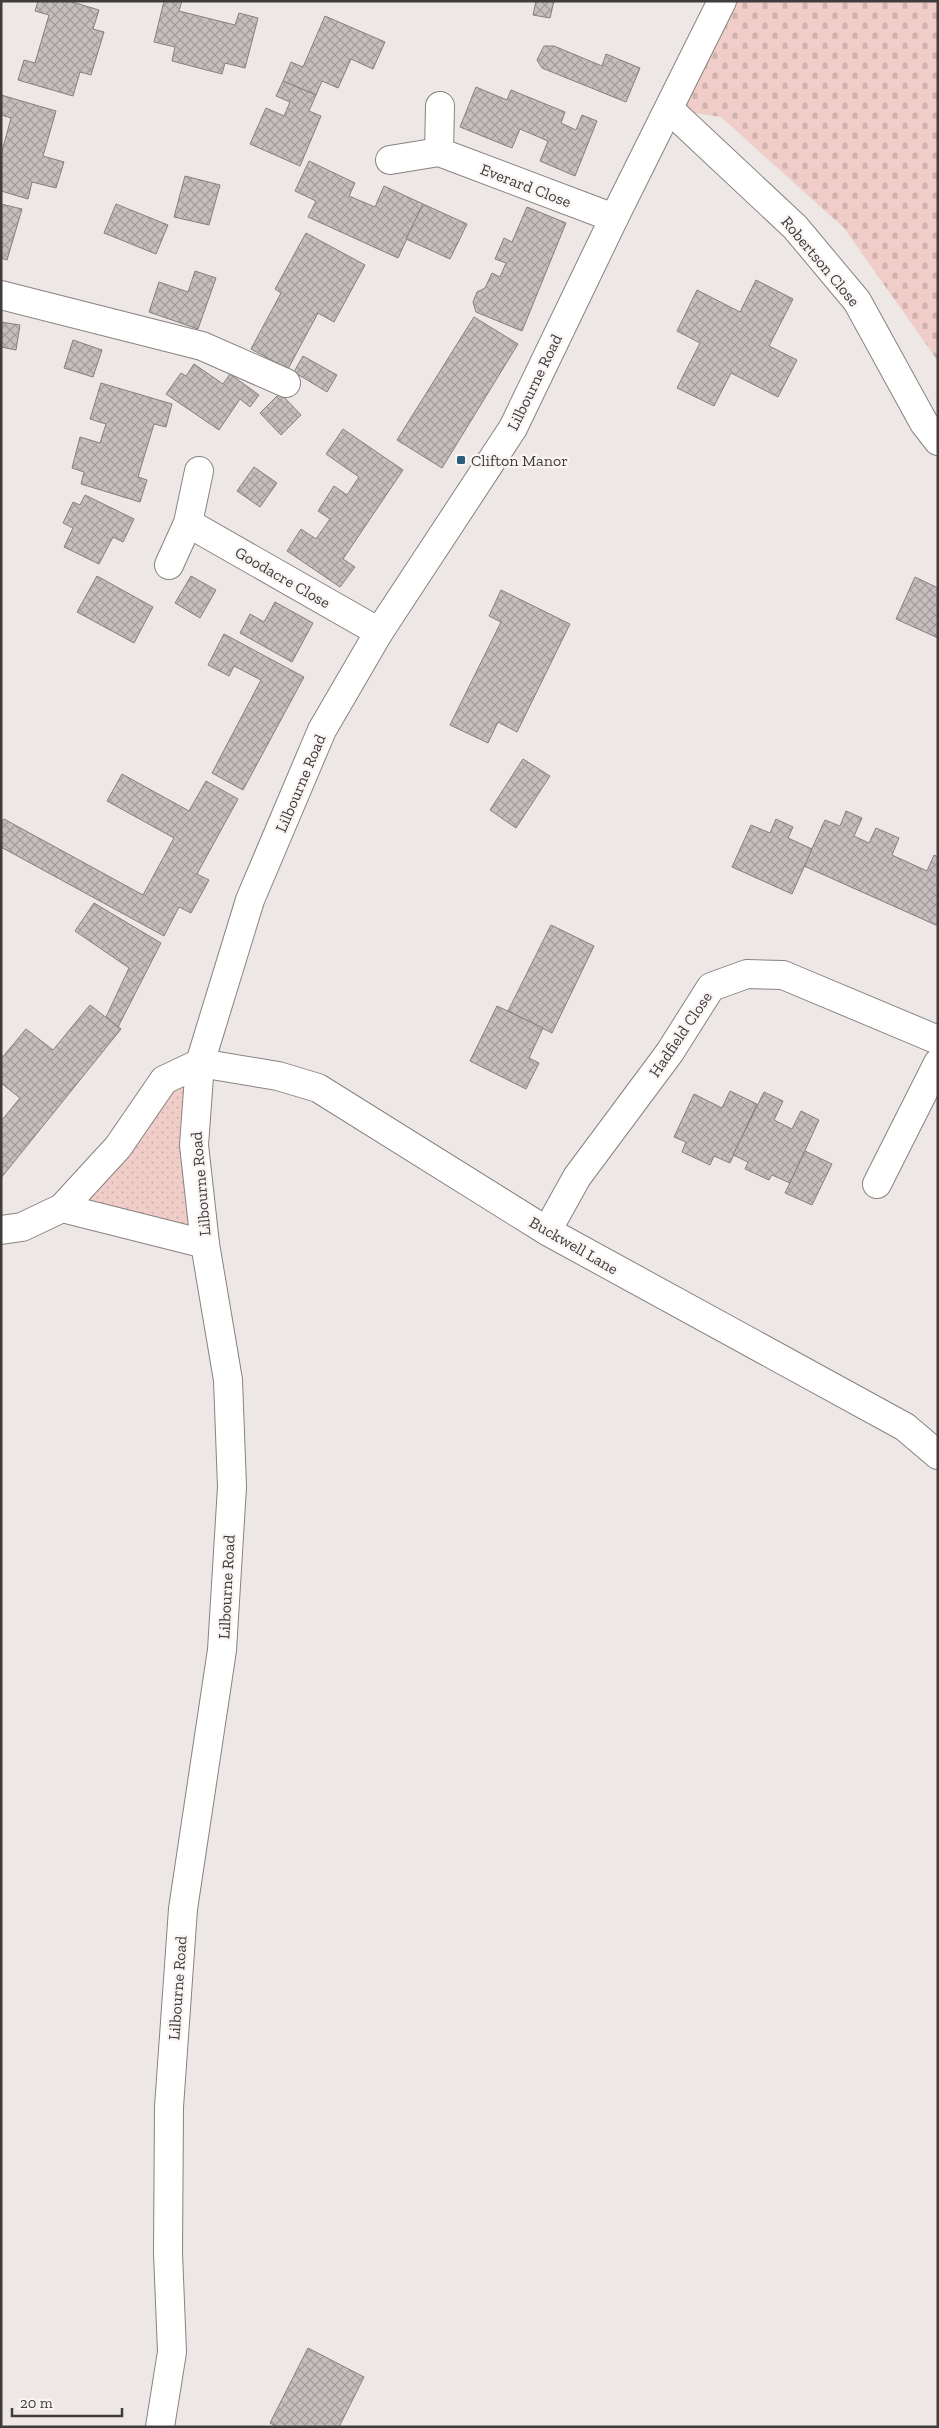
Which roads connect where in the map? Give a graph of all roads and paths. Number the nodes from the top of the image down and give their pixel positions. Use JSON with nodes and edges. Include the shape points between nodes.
{"nodes":[{"id":1,"x":722,"y":1,"type":"edge"},
{"id":2,"x":440,"y":106,"type":"dead end"},
{"id":3,"x":669,"y":109,"type":"junction"},
{"id":4,"x":439,"y":152,"type":"junction"},
{"id":5,"x":390,"y":160,"type":"dead end"},
{"id":6,"x":614,"y":218,"type":"junction"},
{"id":7,"x":1,"y":295,"type":"edge"},
{"id":8,"x":286,"y":383,"type":"dead end"},
{"id":9,"x":938,"y":441,"type":"edge"},
{"id":10,"x":199,"y":471,"type":"dead end"},
{"id":11,"x":188,"y":523,"type":"junction"},
{"id":12,"x":169,"y":565,"type":"dead end"},
{"id":13,"x":378,"y":632,"type":"junction"},
{"id":14,"x":938,"y":1040,"type":"edge"},
{"id":15,"x":938,"y":1062,"type":"edge"},
{"id":16,"x":200,"y":1063,"type":"junction"},
{"id":17,"x":877,"y":1184,"type":"dead end"},
{"id":18,"x":62,"y":1208,"type":"junction"},
{"id":19,"x":1,"y":1230,"type":"edge"},
{"id":20,"x":547,"y":1231,"type":"junction"},
{"id":21,"x":205,"y":1244,"type":"junction"},
{"id":22,"x":938,"y":1455,"type":"edge"},
{"id":23,"x":160,"y":2427,"type":"edge"}],
"edges":[{"from":1,"to":3,"type":"street","name":"Lilbourne Road"},
{"from":2,"to":4,"type":"street"},
{"from":3,"to":6,"type":"street","name":"Lilbourne Road"},
{"from":3,"to":9,"type":"street","name":"Robertson Close","via":[[795,227],[857,301],[924,423]]},
{"from":4,"to":5,"type":"street","name":"Everard Close"},
{"from":4,"to":6,"type":"street","name":"Everard Close"},
{"from":6,"to":13,"type":"street","name":"Lilbourne Road","via":[[513,428]]},
{"from":7,"to":8,"type":"street","via":[[202,346]]},
{"from":10,"to":11,"type":"street"},
{"from":11,"to":12,"type":"street"},
{"from":11,"to":13,"type":"street","name":"Goodacre Close"},
{"from":13,"to":16,"type":"street","name":"Lilbourne Road","via":[[322,730],[250,900]]},
{"from":14,"to":20,"type":"street","name":"Hadfield Close","via":[[782,976],[747,974],[711,987],[670,1052],[577,1177]]},
{"from":15,"to":17,"type":"street"},
{"from":16,"to":18,"type":"street","via":[[164,1080],[118,1147]]},
{"from":16,"to":20,"type":"street","name":"Buckwell Lane","via":[[278,1076],[318,1088]]},
{"from":16,"to":21,"type":"street","name":"Lilbourne Road","via":[[194,1146]]},
{"from":18,"to":19,"type":"street","via":[[22,1227]]},
{"from":18,"to":21,"type":"street"},
{"from":20,"to":22,"type":"street","name":"Buckwell Lane","via":[[905,1427]]},
{"from":21,"to":23,"type":"street","name":"Lilbourne Road","via":[[228,1380],[232,1487],[222,1650],[183,1909],[169,2107],[168,2253],[172,2352]]}]}
